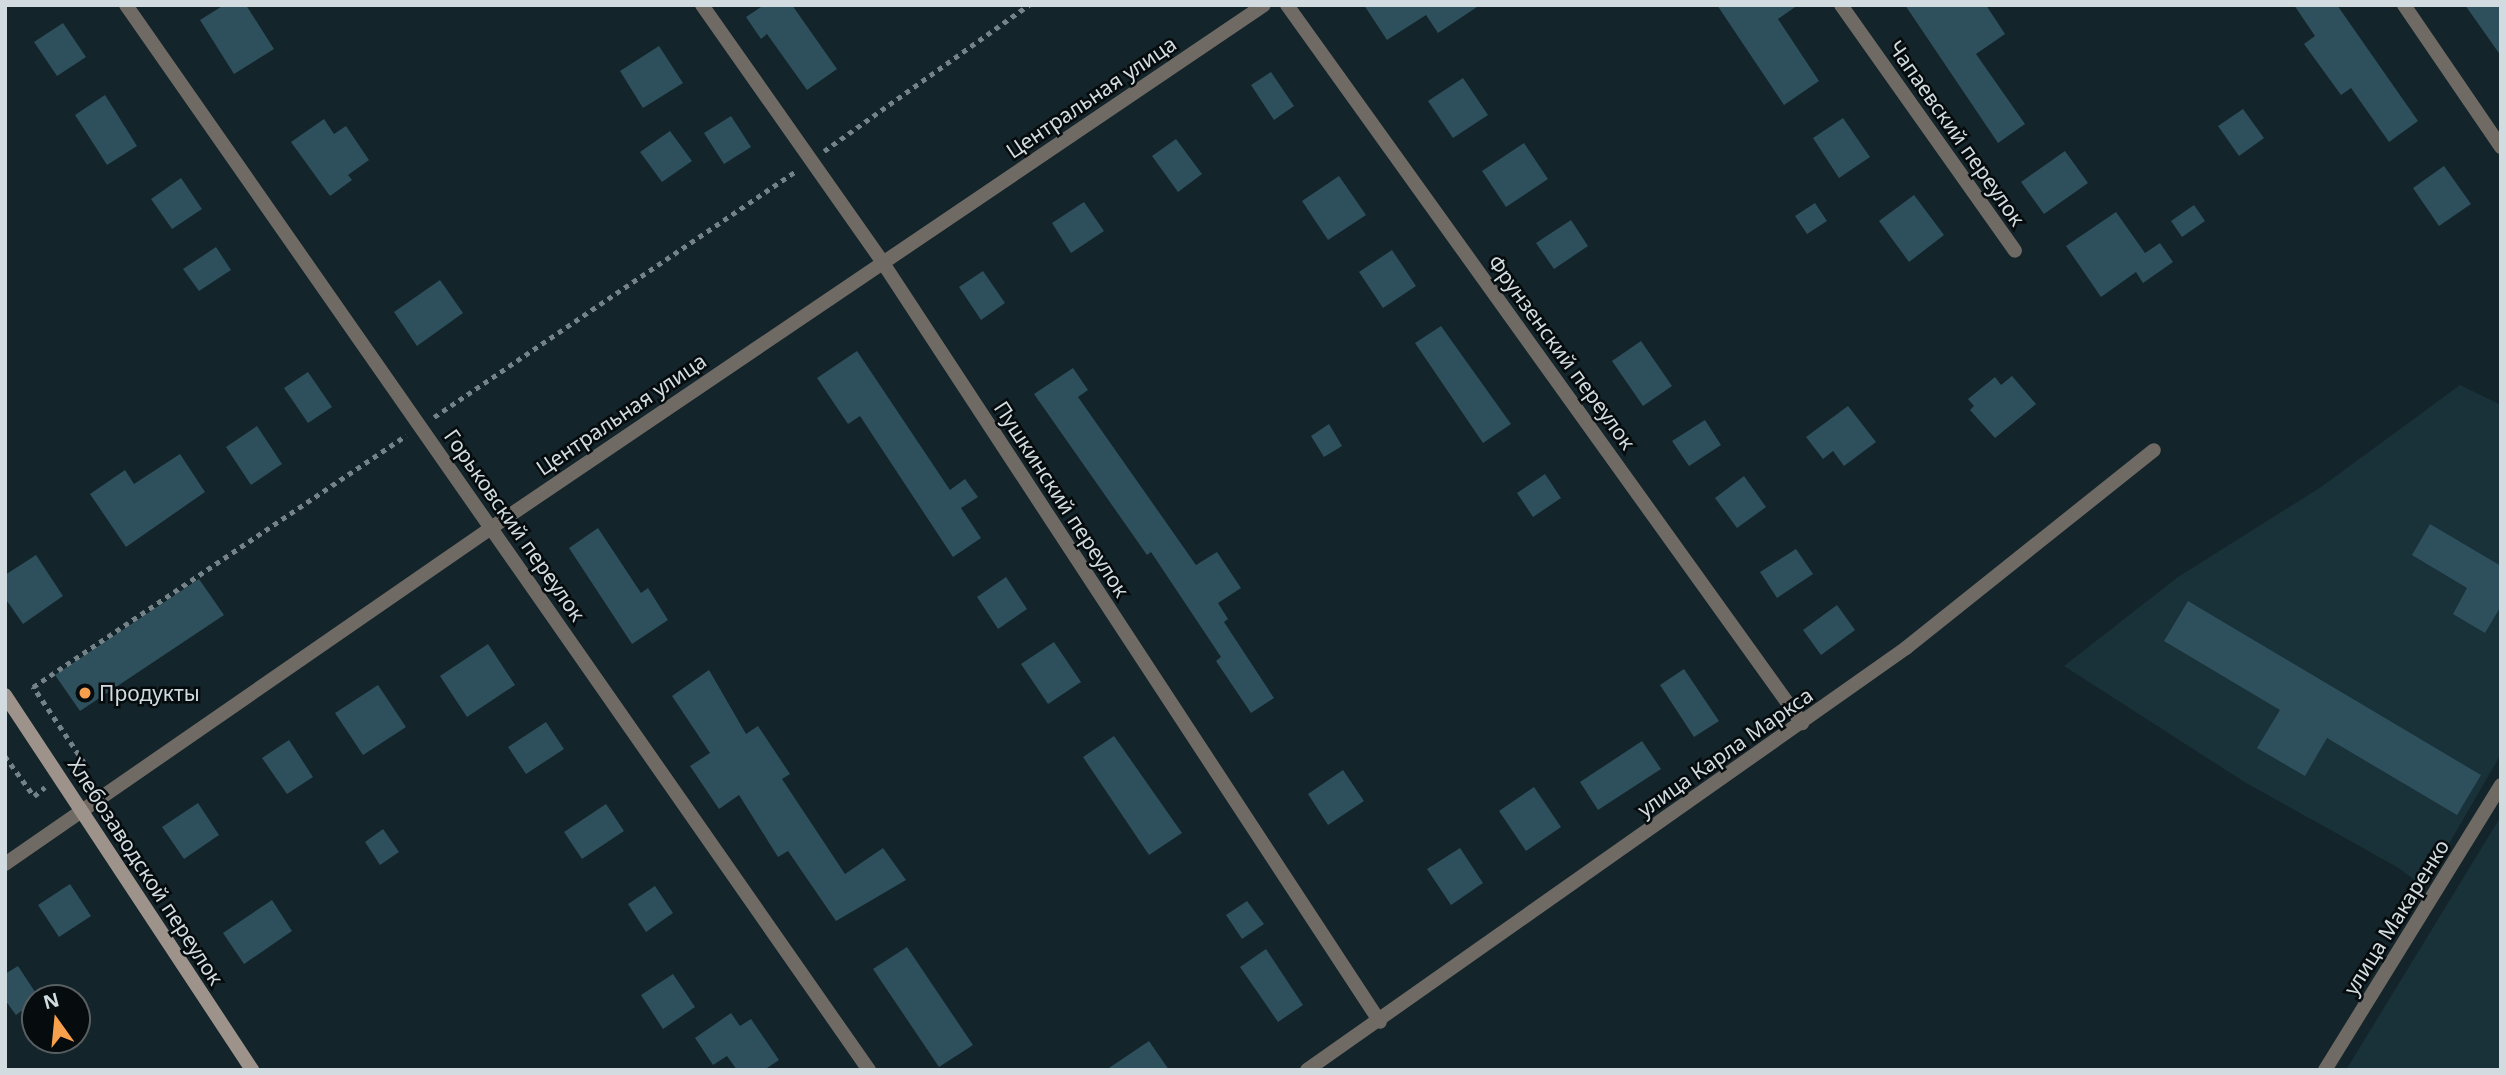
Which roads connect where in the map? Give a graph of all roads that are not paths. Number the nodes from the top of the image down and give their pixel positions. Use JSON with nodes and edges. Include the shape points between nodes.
{"nodes":[{"id":1,"x":126,"y":5,"type":"edge"},
{"id":2,"x":702,"y":5,"type":"edge"},
{"id":3,"x":1264,"y":5,"type":"edge"},
{"id":4,"x":1287,"y":5,"type":"edge"},
{"id":5,"x":1841,"y":5,"type":"edge"},
{"id":6,"x":2404,"y":5,"type":"edge"},
{"id":7,"x":2501,"y":147,"type":"edge"},
{"id":8,"x":2015,"y":251,"type":"dead end"},
{"id":9,"x":883,"y":263,"type":"junction"},
{"id":10,"x":2154,"y":450,"type":"dead end"},
{"id":11,"x":491,"y":527,"type":"junction"},
{"id":12,"x":5,"y":695,"type":"edge"},
{"id":13,"x":1802,"y":723,"type":"junction"},
{"id":14,"x":2501,"y":785,"type":"edge"},
{"id":15,"x":83,"y":812,"type":"junction"},
{"id":16,"x":5,"y":864,"type":"edge"},
{"id":17,"x":1380,"y":1022,"type":"junction"},
{"id":18,"x":252,"y":1070,"type":"edge"},
{"id":19,"x":869,"y":1070,"type":"edge"},
{"id":20,"x":1307,"y":1070,"type":"edge"},
{"id":21,"x":2325,"y":1070,"type":"edge"}],
"edges":[{"from":1,"to":11,"type":"street","name":"Горьковский переулок"},
{"from":2,"to":9,"type":"street","name":"Пушкинский переулок"},
{"from":3,"to":9,"type":"street","name":"Центральная улица"},
{"from":4,"to":13,"type":"street","name":"Фрунзенский переулок"},
{"from":5,"to":8,"type":"street","name":"Чапаевский переулок"},
{"from":6,"to":7,"type":"street"},
{"from":9,"to":11,"type":"street","name":"Центральная улица"},
{"from":9,"to":17,"type":"street","name":"Пушкинский переулок"},
{"from":10,"to":13,"type":"street","name":"улица Карла Маркса","via":[[1906,648]]},
{"from":11,"to":15,"type":"street","name":"Центральная улица"},
{"from":11,"to":19,"type":"street","name":"Горьковский переулок"},
{"from":12,"to":15,"type":"street","name":"Хлебозаводской переулок"},
{"from":13,"to":17,"type":"street","name":"улица Карла Маркса"},
{"from":14,"to":21,"type":"street","name":"улица Макаренко"},
{"from":15,"to":16,"type":"street","name":"Центральная улица"},
{"from":15,"to":18,"type":"street","name":"Хлебозаводской переулок"},
{"from":17,"to":20,"type":"street","name":"улица Карла Маркса"}]}
